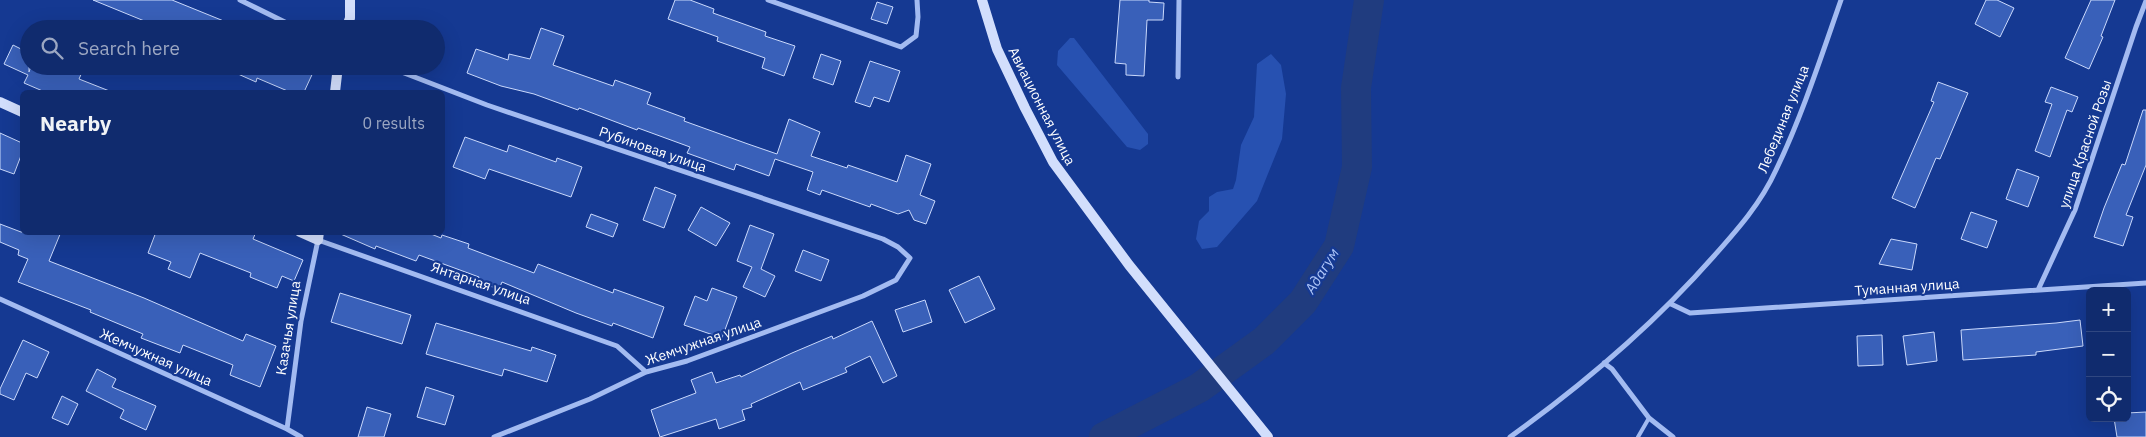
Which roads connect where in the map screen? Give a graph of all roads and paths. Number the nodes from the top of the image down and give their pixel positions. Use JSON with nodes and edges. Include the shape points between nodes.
{"nodes":[{"id":1,"x":240,"y":0,"type":"edge"},
{"id":2,"x":350,"y":0,"type":"edge"},
{"id":3,"x":768,"y":0,"type":"edge"},
{"id":4,"x":917,"y":0,"type":"edge"},
{"id":5,"x":982,"y":0,"type":"edge"},
{"id":6,"x":1179,"y":0,"type":"edge"},
{"id":7,"x":1840,"y":0,"type":"edge"},
{"id":8,"x":2146,"y":2,"type":"edge"},
{"id":9,"x":281,"y":20,"type":"edge"},
{"id":10,"x":349,"y":20,"type":"edge"},
{"id":11,"x":337,"y":75,"type":"edge"},
{"id":12,"x":409,"y":75,"type":"edge"},
{"id":13,"x":1178,"y":77,"type":"dead end"},
{"id":14,"x":335,"y":90,"type":"edge"},
{"id":15,"x":0,"y":102,"type":"edge"},
{"id":16,"x":20,"y":111,"type":"edge"},
{"id":17,"x":318,"y":236,"type":"edge"},
{"id":18,"x":910,"y":258,"type":"joint"},
{"id":19,"x":2146,"y":282,"type":"edge"},
{"id":20,"x":2038,"y":290,"type":"junction"},
{"id":21,"x":0,"y":299,"type":"edge"},
{"id":22,"x":1671,"y":304,"type":"junction"},
{"id":23,"x":1604,"y":364,"type":"junction"},
{"id":24,"x":646,"y":372,"type":"junction"},
{"id":25,"x":1650,"y":418,"type":"junction"},
{"id":26,"x":287,"y":428,"type":"junction"},
{"id":27,"x":301,"y":437,"type":"edge"},
{"id":28,"x":494,"y":437,"type":"edge"},
{"id":29,"x":1268,"y":437,"type":"edge"},
{"id":30,"x":1510,"y":437,"type":"edge"},
{"id":31,"x":1638,"y":437,"type":"edge"},
{"id":32,"x":1673,"y":437,"type":"edge"}],
"edges":[{"from":1,"to":9,"type":"street"},
{"from":2,"to":10,"type":"main road"},
{"from":3,"to":4,"type":"street","via":[[901,47],[916,36]]},
{"from":5,"to":29,"type":"main road","name":"Авиационная улица","via":[[997,49],[1053,162],[1129,265]]},
{"from":6,"to":13,"type":"street"},
{"from":7,"to":22,"type":"street","name":"Лебединая улица","via":[[1776,171],[1750,216]]},
{"from":8,"to":20,"type":"street","name":"улица Красной Розы","via":[[2075,210]]},
{"from":11,"to":14,"type":"main road"},
{"from":12,"to":18,"type":"street","name":"Рубиновая улица","via":[[487,105],[883,239]]},
{"from":15,"to":16,"type":"main road"},
{"from":17,"to":24,"type":"street","name":"Янтарная улица","via":[[618,346]]},
{"from":17,"to":26,"type":"street","name":"Казачья улица","via":[[301,321]]},
{"from":18,"to":24,"type":"street","name":"Жемчужная улица","via":[[896,280],[863,296],[687,361]]},
{"from":19,"to":20,"type":"street","name":"Туманная улица"},
{"from":20,"to":22,"type":"street","name":"Туманная улица","via":[[1690,312]]},
{"from":21,"to":26,"type":"street","name":"Жемчужная улица"},
{"from":22,"to":23,"type":"street","name":"Лебединая улица"},
{"from":23,"to":25,"type":"street","via":[[1612,369]]},
{"from":23,"to":30,"type":"street","name":"Лебединая улица","via":[[1557,404]]},
{"from":24,"to":28,"type":"street","name":"Жемчужная улица","via":[[590,399]]},
{"from":25,"to":31,"type":"lane"},
{"from":25,"to":32,"type":"street"},
{"from":26,"to":27,"type":"street","name":"Жемчужная улица"}]}
